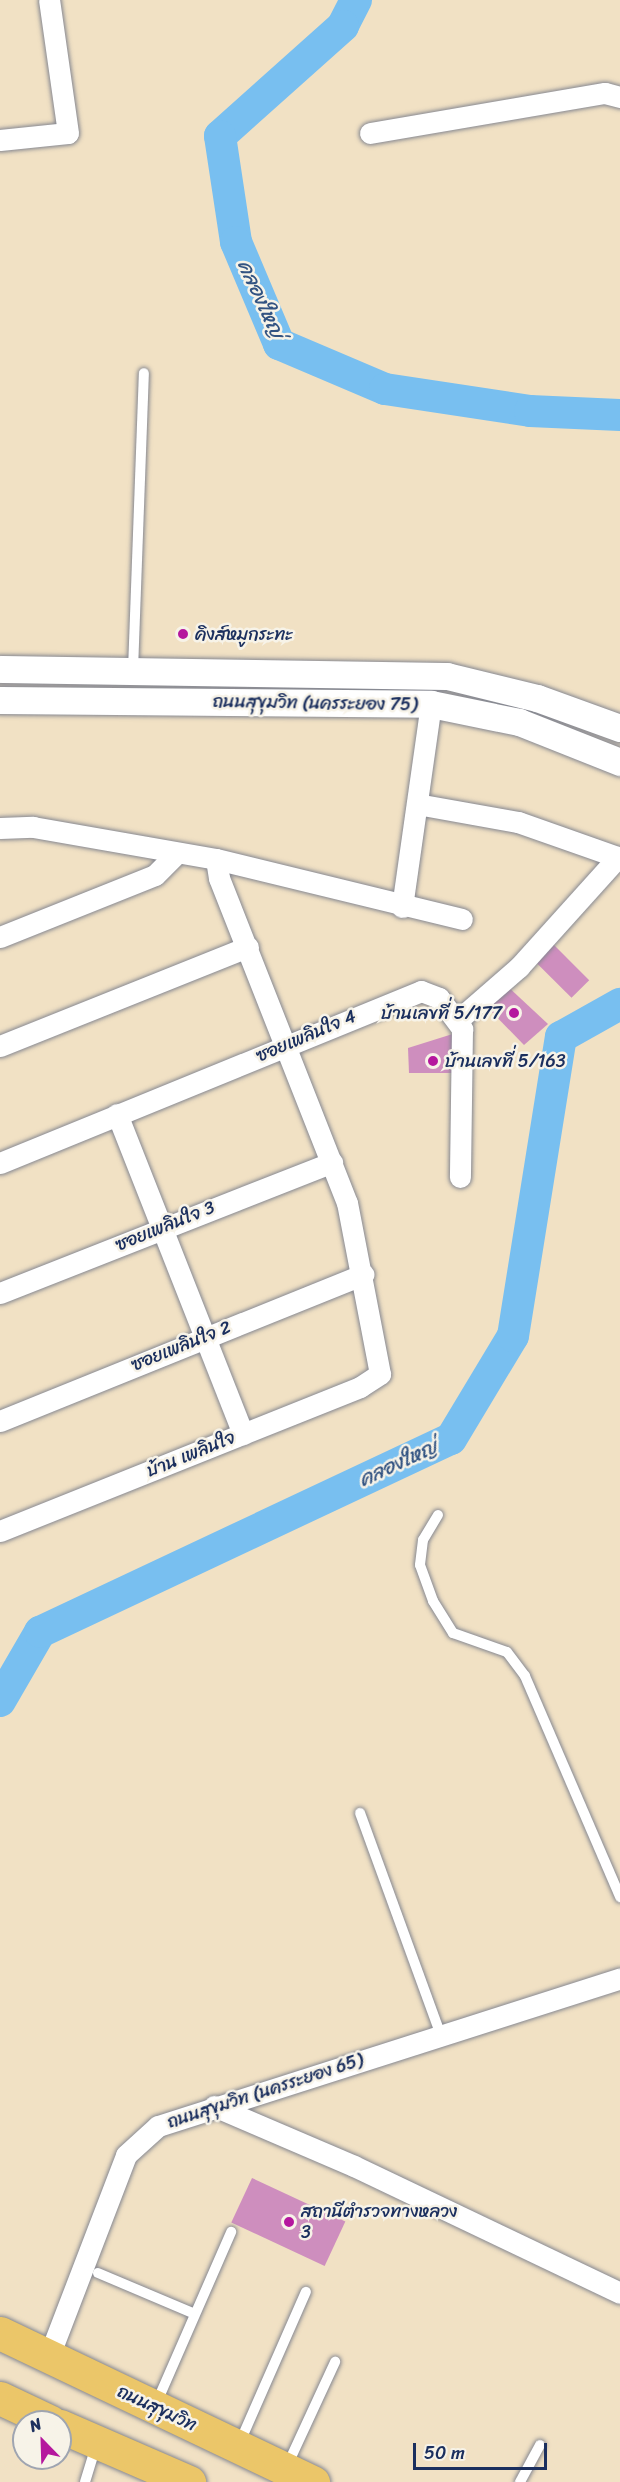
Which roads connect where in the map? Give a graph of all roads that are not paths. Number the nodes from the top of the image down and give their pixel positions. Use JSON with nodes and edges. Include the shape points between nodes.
{"nodes":[{"id":1,"x":49,"y":0,"type":"edge"},
{"id":2,"x":620,"y":97,"type":"edge"},
{"id":3,"x":370,"y":134,"type":"dead end"},
{"id":4,"x":0,"y":140,"type":"edge"},
{"id":5,"x":144,"y":373,"type":"dead end"},
{"id":6,"x":0,"y":669,"type":"edge"},
{"id":7,"x":119,"y":671,"type":"junction"},
{"id":8,"x":0,"y":700,"type":"edge"},
{"id":9,"x":105,"y":701,"type":"junction"},
{"id":10,"x":431,"y":704,"type":"junction"},
{"id":11,"x":620,"y":728,"type":"edge"},
{"id":12,"x":620,"y":762,"type":"edge"},
{"id":13,"x":417,"y":804,"type":"junction"},
{"id":14,"x":0,"y":828,"type":"edge"},
{"id":15,"x":176,"y":854,"type":"junction"},
{"id":16,"x":619,"y":858,"type":"edge"},
{"id":17,"x":216,"y":859,"type":"junction"},
{"id":18,"x":402,"y":907,"type":"junction"},
{"id":19,"x":462,"y":919,"type":"dead end"},
{"id":20,"x":0,"y":937,"type":"edge"},
{"id":21,"x":248,"y":946,"type":"junction"},
{"id":22,"x":458,"y":1020,"type":"junction"},
{"id":23,"x":285,"y":1044,"type":"junction"},
{"id":24,"x":0,"y":1046,"type":"edge"},
{"id":25,"x":117,"y":1114,"type":"junction"},
{"id":26,"x":332,"y":1162,"type":"junction"},
{"id":27,"x":0,"y":1163,"type":"edge"},
{"id":28,"x":460,"y":1177,"type":"dead end"},
{"id":29,"x":161,"y":1227,"type":"junction"},
{"id":30,"x":363,"y":1274,"type":"junction"},
{"id":31,"x":0,"y":1293,"type":"edge"},
{"id":32,"x":204,"y":1336,"type":"junction"},
{"id":33,"x":0,"y":1421,"type":"edge"},
{"id":34,"x":243,"y":1434,"type":"junction"},
{"id":35,"x":438,"y":1515,"type":"dead end"},
{"id":36,"x":0,"y":1531,"type":"edge"},
{"id":37,"x":360,"y":1813,"type":"dead end"},
{"id":38,"x":620,"y":1897,"type":"edge"},
{"id":39,"x":620,"y":1979,"type":"edge"},
{"id":40,"x":441,"y":2036,"type":"junction"},
{"id":41,"x":214,"y":2106,"type":"junction"},
{"id":42,"x":231,"y":2232,"type":"dead end"},
{"id":43,"x":98,"y":2273,"type":"dead end"},
{"id":44,"x":306,"y":2292,"type":"dead end"},
{"id":45,"x":620,"y":2293,"type":"edge"},
{"id":46,"x":195,"y":2313,"type":"junction"},
{"id":47,"x":0,"y":2333,"type":"edge"},
{"id":48,"x":49,"y":2356,"type":"junction"},
{"id":49,"x":334,"y":2362,"type":"dead end"},
{"id":50,"x":0,"y":2398,"type":"edge"},
{"id":51,"x":155,"y":2407,"type":"junction"},
{"id":52,"x":26,"y":2410,"type":"edge"},
{"id":53,"x":72,"y":2432,"type":"edge"},
{"id":54,"x":97,"y":2444,"type":"junction"},
{"id":55,"x":239,"y":2445,"type":"junction"},
{"id":56,"x":540,"y":2445,"type":"dead end"},
{"id":57,"x":300,"y":2476,"type":"edge"},
{"id":58,"x":85,"y":2482,"type":"edge"},
{"id":59,"x":189,"y":2482,"type":"edge"},
{"id":60,"x":520,"y":2482,"type":"edge"}],
"edges":[{"from":1,"to":4,"type":"street","via":[[69,133]]},
{"from":2,"to":3,"type":"street","via":[[605,93]]},
{"from":5,"to":7,"type":"lane"},
{"from":6,"to":7,"type":"street","name":"ถนนสุขุมวิท (นครระยอง 75)"},
{"from":7,"to":9,"type":"street"},
{"from":7,"to":11,"type":"street","name":"ถนนสุขุมวิท (นครระยอง 75)","via":[[447,676],[537,698]]},
{"from":8,"to":9,"type":"street","name":"ถนนสุขุมวิท (นครระยอง 75)"},
{"from":9,"to":10,"type":"street","name":"ถนนสุขุมวิท (นครระยอง 75)"},
{"from":10,"to":12,"type":"street","name":"ถนนสุขุมวิท (นครระยอง 75)","via":[[519,722]]},
{"from":10,"to":13,"type":"street"},
{"from":13,"to":16,"type":"street","via":[[518,822]]},
{"from":13,"to":18,"type":"street"},
{"from":14,"to":15,"type":"street","via":[[33,826]]},
{"from":15,"to":17,"type":"street"},
{"from":15,"to":20,"type":"street","via":[[155,875]]},
{"from":16,"to":22,"type":"street","via":[[519,967]]},
{"from":17,"to":18,"type":"street"},
{"from":17,"to":21,"type":"street"},
{"from":18,"to":19,"type":"street"},
{"from":21,"to":23,"type":"street"},
{"from":21,"to":24,"type":"street"},
{"from":22,"to":23,"type":"street","name":"ซอยเพลินใจ 4","via":[[430,993],[411,992]]},
{"from":22,"to":28,"type":"street","via":[[464,1039]]},
{"from":23,"to":25,"type":"street","name":"ซอยเพลินใจ 4"},
{"from":23,"to":26,"type":"street"},
{"from":25,"to":27,"type":"street","name":"ซอยเพลินใจ 4"},
{"from":25,"to":29,"type":"street"},
{"from":26,"to":29,"type":"street","name":"ซอยเพลินใจ 3"},
{"from":26,"to":30,"type":"street"},
{"from":29,"to":31,"type":"street","name":"ซอยเพลินใจ 3"},
{"from":29,"to":32,"type":"street"},
{"from":30,"to":32,"type":"street","name":"ซอยเพลินใจ 2"},
{"from":30,"to":34,"type":"street","name":"บ้าน เพลินใจ","via":[[380,1374],[360,1387]]},
{"from":32,"to":33,"type":"street","name":"ซอยเพลินใจ 2"},
{"from":32,"to":34,"type":"street"},
{"from":34,"to":36,"type":"street","name":"บ้าน เพลินใจ"},
{"from":35,"to":38,"type":"lane","via":[[423,1540],[420,1565],[433,1600],[453,1633],[507,1652],[525,1676]]},
{"from":37,"to":40,"type":"lane"},
{"from":39,"to":40,"type":"street","name":"ถนนสุขุมวิท (นครระยอง 65)"},
{"from":40,"to":41,"type":"street","name":"ถนนสุขุมวิท (นครระยอง 65)"},
{"from":41,"to":45,"type":"street","via":[[354,2166]]},
{"from":41,"to":48,"type":"street","name":"ถนนสุขุมวิท (นครระยอง 65)","via":[[158,2126],[126,2155]]},
{"from":42,"to":46,"type":"lane"},
{"from":43,"to":46,"type":"lane"},
{"from":44,"to":55,"type":"lane"},
{"from":46,"to":51,"type":"lane"},
{"from":47,"to":48,"type":"main road","name":"ถนนสุขุมวิท"},
{"from":48,"to":51,"type":"main road","name":"ถนนสุขุมวิท"},
{"from":49,"to":57,"type":"lane"},
{"from":50,"to":52,"type":"main road"},
{"from":51,"to":55,"type":"main road","name":"ถนนสุขุมวิท"},
{"from":53,"to":54,"type":"main road"},
{"from":54,"to":58,"type":"lane"},
{"from":54,"to":59,"type":"main road"},
{"from":55,"to":57,"type":"main road","name":"ถนนสุขุมวิท"},
{"from":56,"to":60,"type":"lane"}]}
